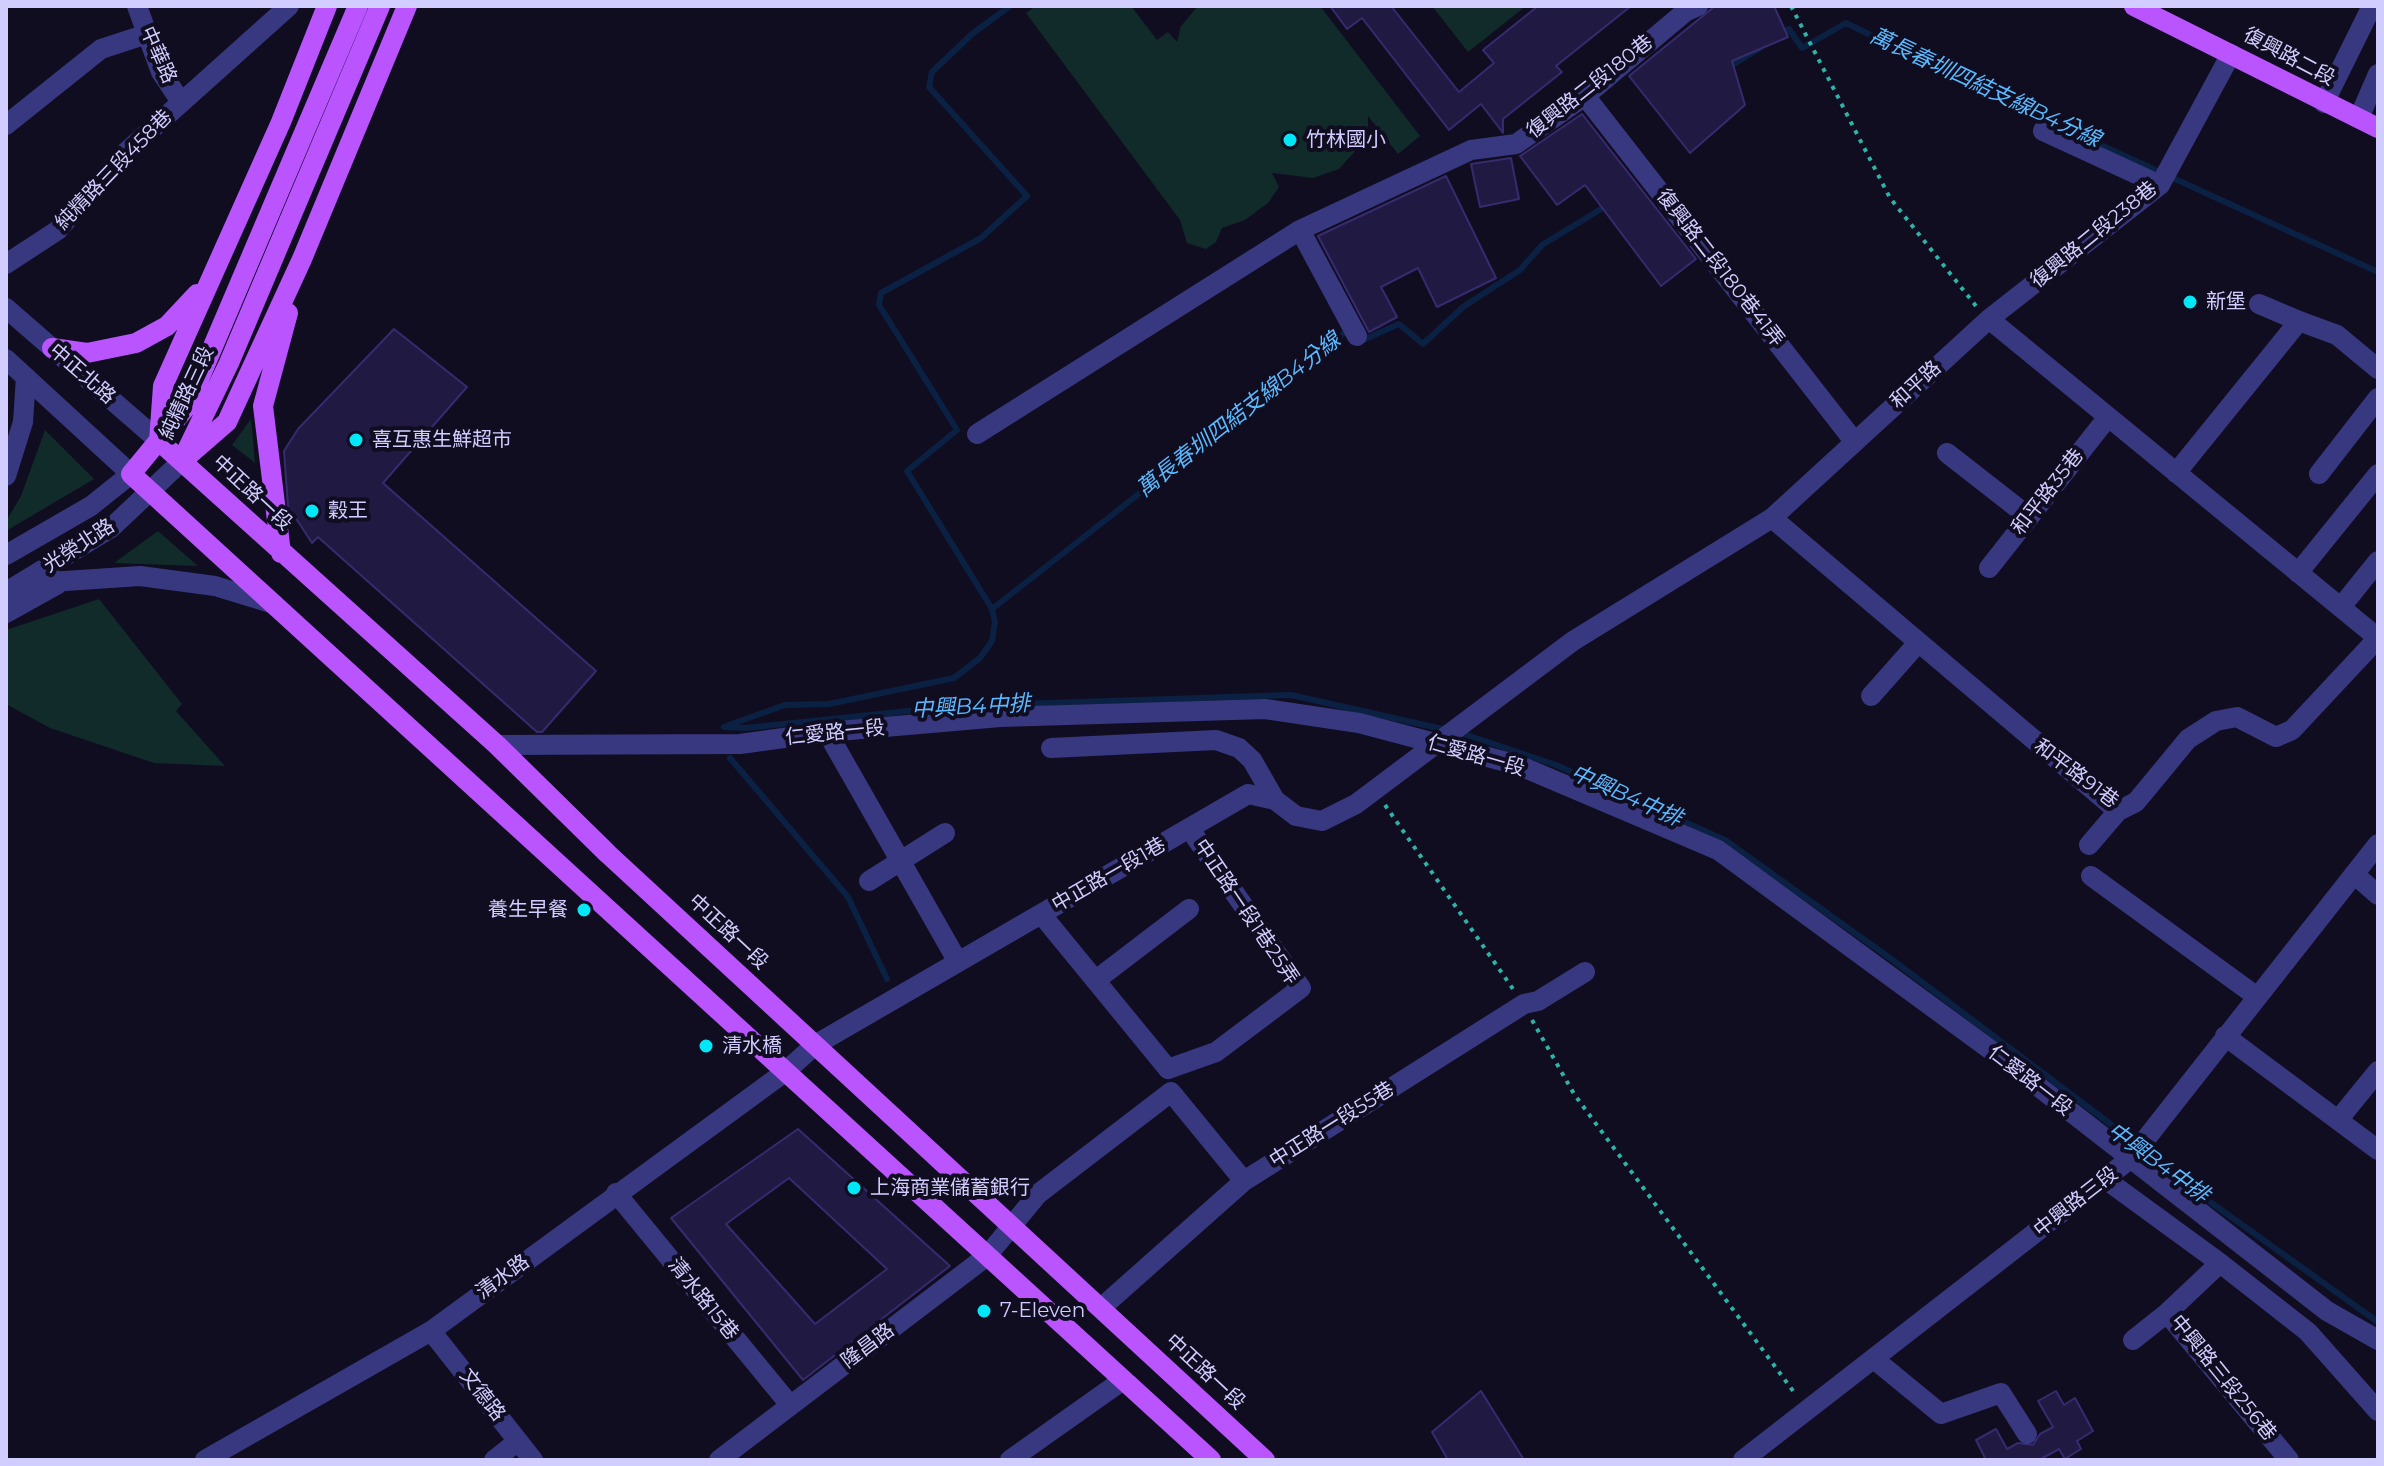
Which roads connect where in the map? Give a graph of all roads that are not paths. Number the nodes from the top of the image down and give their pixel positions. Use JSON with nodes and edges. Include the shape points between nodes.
{"nodes":[{"id":1,"x":137,"y":6,"type":"edge"},
{"id":2,"x":289,"y":6,"type":"edge"},
{"id":3,"x":327,"y":6,"type":"edge"},
{"id":4,"x":358,"y":6,"type":"edge"},
{"id":5,"x":380,"y":6,"type":"edge"},
{"id":6,"x":407,"y":6,"type":"edge"},
{"id":7,"x":1698,"y":6,"type":"edge"},
{"id":8,"x":2134,"y":6,"type":"edge"},
{"id":9,"x":2372,"y":6,"type":"edge"},
{"id":10,"x":147,"y":34,"type":"junction"},
{"id":11,"x":2231,"y":54,"type":"junction"},
{"id":12,"x":2378,"y":74,"type":"edge"},
{"id":13,"x":1585,"y":96,"type":"junction"},
{"id":14,"x":181,"y":102,"type":"junction"},
{"id":15,"x":2324,"y":103,"type":"junction"},
{"id":16,"x":2359,"y":118,"type":"junction"},
{"id":17,"x":6,"y":125,"type":"edge"},
{"id":18,"x":2378,"y":128,"type":"edge"},
{"id":19,"x":2043,"y":131,"type":"dead end"},
{"id":20,"x":2160,"y":185,"type":"junction"},
{"id":21,"x":1300,"y":230,"type":"junction"},
{"id":22,"x":302,"y":259,"type":"junction"},
{"id":23,"x":220,"y":261,"type":"junction"},
{"id":24,"x":6,"y":264,"type":"edge"},
{"id":25,"x":2259,"y":304,"type":"dead end"},
{"id":26,"x":6,"y":308,"type":"edge"},
{"id":27,"x":1989,"y":319,"type":"junction"},
{"id":28,"x":2299,"y":321,"type":"junction"},
{"id":29,"x":1357,"y":336,"type":"dead end"},
{"id":30,"x":52,"y":348,"type":"junction"},
{"id":31,"x":6,"y":359,"type":"edge"},
{"id":32,"x":2378,"y":369,"type":"edge"},
{"id":33,"x":26,"y":377,"type":"junction"},
{"id":34,"x":2378,"y":398,"type":"edge"},
{"id":35,"x":2108,"y":417,"type":"junction"},
{"id":36,"x":977,"y":434,"type":"dead end"},
{"id":37,"x":159,"y":441,"type":"junction"},
{"id":38,"x":1854,"y":441,"type":"junction"},
{"id":39,"x":1947,"y":453,"type":"dead end"},
{"id":40,"x":182,"y":461,"type":"junction"},
{"id":41,"x":2176,"y":473,"type":"junction"},
{"id":42,"x":131,"y":474,"type":"junction"},
{"id":43,"x":2319,"y":474,"type":"dead end"},
{"id":44,"x":2378,"y":474,"type":"edge"},
{"id":45,"x":6,"y":476,"type":"edge"},
{"id":46,"x":151,"y":492,"type":"junction"},
{"id":47,"x":2029,"y":517,"type":"junction"},
{"id":48,"x":1772,"y":518,"type":"junction"},
{"id":49,"x":281,"y":553,"type":"junction"},
{"id":50,"x":6,"y":555,"type":"edge"},
{"id":51,"x":2378,"y":561,"type":"edge"},
{"id":52,"x":1989,"y":568,"type":"dead end"},
{"id":53,"x":2298,"y":573,"type":"junction"},
{"id":54,"x":65,"y":580,"type":"junction"},
{"id":55,"x":13,"y":588,"type":"edge"},
{"id":56,"x":274,"y":604,"type":"junction"},
{"id":57,"x":2341,"y":607,"type":"junction"},
{"id":58,"x":6,"y":613,"type":"edge"},
{"id":59,"x":2378,"y":638,"type":"edge"},
{"id":60,"x":1917,"y":644,"type":"junction"},
{"id":61,"x":1871,"y":696,"type":"dead end"},
{"id":62,"x":827,"y":732,"type":"junction"},
{"id":63,"x":497,"y":745,"type":"junction"},
{"id":64,"x":1436,"y":745,"type":"junction"},
{"id":65,"x":1051,"y":748,"type":"dead end"},
{"id":66,"x":1275,"y":800,"type":"junction"},
{"id":67,"x":2118,"y":811,"type":"junction"},
{"id":68,"x":1189,"y":828,"type":"junction"},
{"id":69,"x":945,"y":833,"type":"dead end"},
{"id":70,"x":2378,"y":844,"type":"edge"},
{"id":71,"x":2089,"y":845,"type":"dead end"},
{"id":72,"x":901,"y":861,"type":"junction"},
{"id":73,"x":2354,"y":874,"type":"junction"},
{"id":74,"x":2091,"y":876,"type":"dead end"},
{"id":75,"x":869,"y":881,"type":"dead end"},
{"id":76,"x":2378,"y":895,"type":"edge"},
{"id":77,"x":1189,"y":909,"type":"dead end"},
{"id":78,"x":1041,"y":914,"type":"junction"},
{"id":79,"x":958,"y":962,"type":"junction"},
{"id":80,"x":1585,"y":972,"type":"dead end"},
{"id":81,"x":1096,"y":980,"type":"junction"},
{"id":82,"x":2256,"y":996,"type":"junction"},
{"id":83,"x":2225,"y":1036,"type":"junction"},
{"id":84,"x":815,"y":1045,"type":"junction"},
{"id":85,"x":2378,"y":1071,"type":"edge"},
{"id":86,"x":785,"y":1072,"type":"junction"},
{"id":87,"x":2338,"y":1120,"type":"junction"},
{"id":88,"x":2378,"y":1150,"type":"edge"},
{"id":89,"x":2130,"y":1159,"type":"junction"},
{"id":90,"x":2105,"y":1179,"type":"junction"},
{"id":91,"x":1244,"y":1181,"type":"junction"},
{"id":92,"x":616,"y":1193,"type":"junction"},
{"id":93,"x":1012,"y":1226,"type":"junction"},
{"id":94,"x":987,"y":1256,"type":"junction"},
{"id":95,"x":2220,"y":1263,"type":"junction"},
{"id":96,"x":1101,"y":1308,"type":"junction"},
{"id":97,"x":2327,"y":1311,"type":"junction"},
{"id":98,"x":2167,"y":1313,"type":"junction"},
{"id":99,"x":431,"y":1331,"type":"junction"},
{"id":100,"x":2308,"y":1332,"type":"junction"},
{"id":101,"x":2133,"y":1340,"type":"dead end"},
{"id":102,"x":2378,"y":1340,"type":"edge"},
{"id":103,"x":1874,"y":1359,"type":"junction"},
{"id":104,"x":1123,"y":1380,"type":"junction"},
{"id":105,"x":790,"y":1405,"type":"junction"},
{"id":106,"x":2378,"y":1411,"type":"edge"},
{"id":107,"x":2027,"y":1434,"type":"dead end"},
{"id":108,"x":518,"y":1441,"type":"junction"},
{"id":109,"x":205,"y":1460,"type":"edge"},
{"id":110,"x":494,"y":1460,"type":"edge"},
{"id":111,"x":533,"y":1460,"type":"edge"},
{"id":112,"x":719,"y":1460,"type":"edge"},
{"id":113,"x":1010,"y":1460,"type":"edge"},
{"id":114,"x":1211,"y":1460,"type":"edge"},
{"id":115,"x":1265,"y":1460,"type":"edge"},
{"id":116,"x":1743,"y":1460,"type":"edge"},
{"id":117,"x":2289,"y":1460,"type":"edge"}],
"edges":[{"from":1,"to":10,"type":"street","name":"中華路"},
{"from":2,"to":14,"type":"street","name":"純精路三段458巷"},
{"from":3,"to":23,"type":"main road","name":"純精路三段"},
{"from":4,"to":37,"type":"main road","name":"純精路三段","via":[[188,405]]},
{"from":5,"to":40,"type":"main road","name":"純精路三段"},
{"from":6,"to":22,"type":"main road","name":"純精路三段"},
{"from":7,"to":13,"type":"street","name":"復興路二段180巷"},
{"from":8,"to":11,"type":"main road","name":"復興路二段"},
{"from":9,"to":15,"type":"street"},
{"from":10,"to":14,"type":"street","name":"中華路","via":[[161,72]]},
{"from":10,"to":17,"type":"street","via":[[101,49]]},
{"from":11,"to":15,"type":"main road","name":"復興路二段"},
{"from":11,"to":20,"type":"street","name":"復興路二段238巷"},
{"from":12,"to":16,"type":"street"},
{"from":13,"to":21,"type":"street","name":"復興路二段180巷","via":[[1516,144],[1471,150]]},
{"from":13,"to":38,"type":"street","name":"復興路二段180巷41弄"},
{"from":14,"to":24,"type":"street","name":"純精路三段458巷","via":[[125,153],[58,230]]},
{"from":15,"to":16,"type":"main road","name":"復興路二段"},
{"from":16,"to":18,"type":"main road","name":"復興路二段"},
{"from":19,"to":20,"type":"street"},
{"from":20,"to":27,"type":"street","name":"復興路二段238巷"},
{"from":21,"to":29,"type":"street"},
{"from":21,"to":36,"type":"street","name":"復興路二段180巷"},
{"from":22,"to":40,"type":"main road","name":"純精路三段","via":[[227,422]]},
{"from":22,"to":49,"type":"main road","via":[[263,406]]},
{"from":23,"to":30,"type":"main road","via":[[190,304],[167,326],[136,343],[87,353]]},
{"from":23,"to":37,"type":"main road","name":"純精路三段","via":[[163,386]]},
{"from":25,"to":28,"type":"street"},
{"from":26,"to":30,"type":"street","name":"中正北路"},
{"from":27,"to":35,"type":"street"},
{"from":27,"to":38,"type":"street","name":"和平路"},
{"from":28,"to":32,"type":"street","via":[[2337,335]]},
{"from":28,"to":41,"type":"street"},
{"from":30,"to":37,"type":"street","name":"中正北路"},
{"from":31,"to":33,"type":"street","name":"中正北路"},
{"from":33,"to":42,"type":"street","name":"中正北路"},
{"from":33,"to":45,"type":"street","via":[[23,422]]},
{"from":34,"to":43,"type":"street"},
{"from":35,"to":41,"type":"street"},
{"from":35,"to":47,"type":"street","name":"和平路35巷"},
{"from":37,"to":40,"type":"main road","name":"中正路一段"},
{"from":37,"to":42,"type":"main road","name":"純精路三段"},
{"from":38,"to":48,"type":"street","name":"和平路"},
{"from":39,"to":47,"type":"street"},
{"from":40,"to":46,"type":"street","name":"光榮北路"},
{"from":40,"to":49,"type":"main road","name":"中正路一段"},
{"from":41,"to":53,"type":"street"},
{"from":42,"to":46,"type":"main road"},
{"from":42,"to":50,"type":"street","name":"光榮北路","via":[[91,506]]},
{"from":44,"to":53,"type":"street"},
{"from":46,"to":55,"type":"street","name":"光榮北路","via":[[111,528]]},
{"from":46,"to":56,"type":"main road"},
{"from":47,"to":52,"type":"street","name":"和平路35巷"},
{"from":48,"to":60,"type":"street","name":"和平路91巷"},
{"from":48,"to":64,"type":"street","name":"和平路","via":[[1573,641]]},
{"from":49,"to":63,"type":"main road","name":"中正路一段"},
{"from":51,"to":57,"type":"street"},
{"from":53,"to":57,"type":"street"},
{"from":54,"to":55,"type":"street"},
{"from":54,"to":56,"type":"street","via":[[140,576],[215,586]]},
{"from":54,"to":58,"type":"street","name":"光榮北路"},
{"from":56,"to":86,"type":"main road"},
{"from":57,"to":59,"type":"street"},
{"from":59,"to":67,"type":"street","name":"和平路91巷","via":[[2292,730],[2276,737],[2237,717],[2216,721],[2188,739],[2136,802]]},
{"from":60,"to":61,"type":"street"},
{"from":60,"to":67,"type":"street","name":"和平路91巷"},
{"from":62,"to":63,"type":"street","name":"仁愛路一段","via":[[740,744]]},
{"from":62,"to":64,"type":"street","name":"仁愛路一段","via":[[1000,717],[1265,709],[1359,723]]},
{"from":62,"to":72,"type":"street"},
{"from":63,"to":84,"type":"main road","name":"中正路一段"},
{"from":64,"to":66,"type":"street","name":"中正路一段1巷","via":[[1322,821],[1296,816]]},
{"from":64,"to":89,"type":"street","name":"仁愛路一段","via":[[1518,765],[1718,850]]},
{"from":65,"to":66,"type":"street","via":[[1216,740],[1239,748],[1252,760]]},
{"from":66,"to":68,"type":"street","name":"中正路一段1巷","via":[[1248,794]]},
{"from":67,"to":71,"type":"street"},
{"from":68,"to":78,"type":"street","name":"中正路一段1巷"},
{"from":68,"to":81,"type":"street","name":"中正路一段1巷25弄","via":[[1301,988],[1216,1052],[1168,1069]]},
{"from":69,"to":72,"type":"street"},
{"from":70,"to":73,"type":"street","name":"中興路三段"},
{"from":72,"to":75,"type":"street"},
{"from":72,"to":79,"type":"street"},
{"from":73,"to":76,"type":"street"},
{"from":73,"to":82,"type":"street","name":"中興路三段"},
{"from":74,"to":82,"type":"street"},
{"from":77,"to":81,"type":"street"},
{"from":78,"to":79,"type":"street","name":"中正路一段1巷"},
{"from":78,"to":81,"type":"street"},
{"from":79,"to":84,"type":"street","name":"中正路一段1巷"},
{"from":80,"to":91,"type":"street","name":"中正路一段55巷","via":[[1524,1004]]},
{"from":82,"to":83,"type":"street","name":"中興路三段"},
{"from":83,"to":87,"type":"street"},
{"from":83,"to":89,"type":"street","name":"中興路三段"},
{"from":84,"to":86,"type":"street","name":"中正路一段1巷"},
{"from":84,"to":93,"type":"main road","name":"中正路一段"},
{"from":85,"to":87,"type":"street"},
{"from":86,"to":92,"type":"street","name":"清水路"},
{"from":86,"to":94,"type":"main road"},
{"from":87,"to":88,"type":"street"},
{"from":89,"to":90,"type":"street","name":"中興路三段"},
{"from":89,"to":97,"type":"street","name":"仁愛路一段"},
{"from":90,"to":95,"type":"street"},
{"from":90,"to":103,"type":"street","name":"中興路三段"},
{"from":91,"to":93,"type":"street","name":"隆昌路","via":[[1171,1092],[1038,1194]]},
{"from":91,"to":96,"type":"street","name":"中正路一段55巷"},
{"from":92,"to":99,"type":"street","name":"清水路"},
{"from":92,"to":105,"type":"street","name":"清水路15巷"},
{"from":93,"to":94,"type":"street","name":"隆昌路"},
{"from":93,"to":96,"type":"main road","name":"中正路一段"},
{"from":94,"to":104,"type":"main road"},
{"from":94,"to":105,"type":"street","name":"隆昌路"},
{"from":95,"to":98,"type":"street","name":"中興路三段256巷"},
{"from":95,"to":100,"type":"street"},
{"from":96,"to":115,"type":"main road","name":"中正路一段"},
{"from":97,"to":100,"type":"street"},
{"from":97,"to":102,"type":"street","name":"仁愛路一段"},
{"from":98,"to":101,"type":"street"},
{"from":98,"to":117,"type":"street","name":"中興路三段256巷"},
{"from":99,"to":108,"type":"street","name":"文德路"},
{"from":99,"to":109,"type":"street","name":"清水路"},
{"from":100,"to":106,"type":"street"},
{"from":103,"to":107,"type":"street","via":[[1941,1414],[2001,1393]]},
{"from":103,"to":116,"type":"street","name":"中興路三段"},
{"from":104,"to":113,"type":"street"},
{"from":104,"to":114,"type":"main road"},
{"from":105,"to":112,"type":"street","name":"隆昌路"},
{"from":108,"to":110,"type":"street"},
{"from":108,"to":111,"type":"street","name":"文德路"}]}
